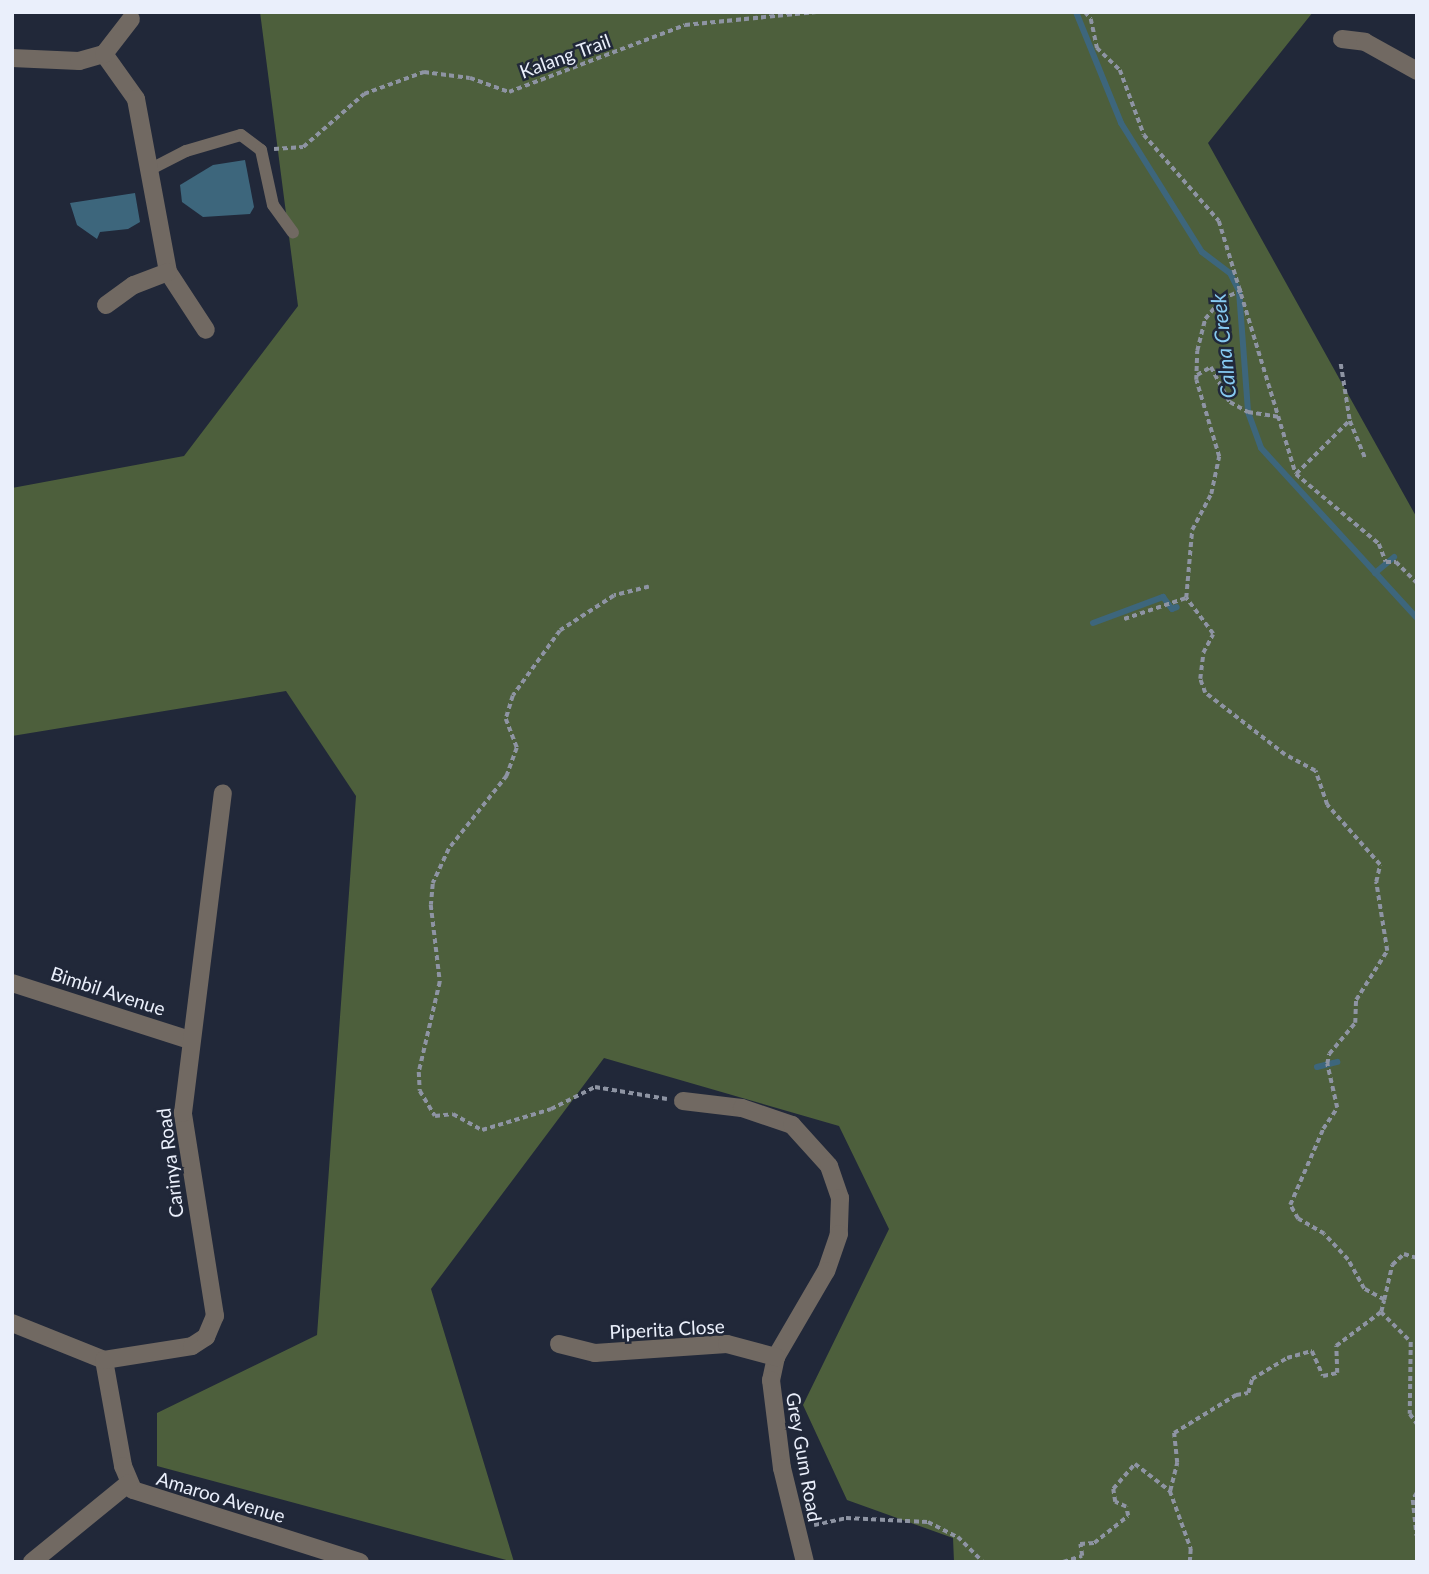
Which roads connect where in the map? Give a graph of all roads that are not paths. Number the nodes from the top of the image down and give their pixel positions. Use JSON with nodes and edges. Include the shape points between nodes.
{"nodes":[{"id":1,"x":131,"y":19,"type":"dead end"},
{"id":2,"x":1342,"y":39,"type":"dead end"},
{"id":3,"x":104,"y":54,"type":"junction"},
{"id":4,"x":12,"y":58,"type":"edge"},
{"id":5,"x":1417,"y":71,"type":"edge"},
{"id":6,"x":147,"y":171,"type":"junction"},
{"id":7,"x":293,"y":233,"type":"dead end"},
{"id":8,"x":168,"y":272,"type":"junction"},
{"id":9,"x":106,"y":305,"type":"dead end"},
{"id":10,"x":206,"y":330,"type":"dead end"},
{"id":11,"x":223,"y":793,"type":"dead end"},
{"id":12,"x":12,"y":983,"type":"edge"},
{"id":13,"x":190,"y":1040,"type":"junction"},
{"id":14,"x":683,"y":1101,"type":"road end"},
{"id":15,"x":12,"y":1323,"type":"edge"},
{"id":16,"x":559,"y":1344,"type":"dead end"},
{"id":17,"x":776,"y":1357,"type":"junction"},
{"id":18,"x":104,"y":1360,"type":"junction"},
{"id":19,"x":129,"y":1483,"type":"junction"},
{"id":20,"x":32,"y":1562,"type":"edge"},
{"id":21,"x":360,"y":1562,"type":"edge"},
{"id":22,"x":805,"y":1562,"type":"edge"}],
"edges":[{"from":1,"to":3,"type":"street"},
{"from":2,"to":5,"type":"street","via":[[1364,42]]},
{"from":3,"to":4,"type":"street","via":[[79,61]]},
{"from":3,"to":6,"type":"street","via":[[136,99]]},
{"from":6,"to":7,"type":"lane","via":[[186,150],[241,135],[261,150],[273,205]]},
{"from":6,"to":8,"type":"street"},
{"from":8,"to":9,"type":"street","via":[[134,285]]},
{"from":8,"to":10,"type":"street"},
{"from":11,"to":13,"type":"street","name":"Carinya Road"},
{"from":12,"to":13,"type":"street","name":"Bimbil Avenue"},
{"from":13,"to":18,"type":"street","name":"Carinya Road","via":[[184,1081],[185,1146],[215,1316],[213,1327],[192,1346]]},
{"from":14,"to":17,"type":"street","name":"Grey Gum Road","via":[[742,1108],[792,1125],[818,1149],[836,1183],[842,1209],[833,1252]]},
{"from":15,"to":18,"type":"street"},
{"from":16,"to":17,"type":"street","name":"Piperita Close","via":[[595,1353],[727,1344]]},
{"from":17,"to":22,"type":"street","name":"Grey Gum Road","via":[[771,1397]]},
{"from":18,"to":19,"type":"street","name":"Amaroo Avenue"},
{"from":19,"to":20,"type":"street"},
{"from":19,"to":21,"type":"street","name":"Amaroo Avenue","via":[[140,1494]]}]}
